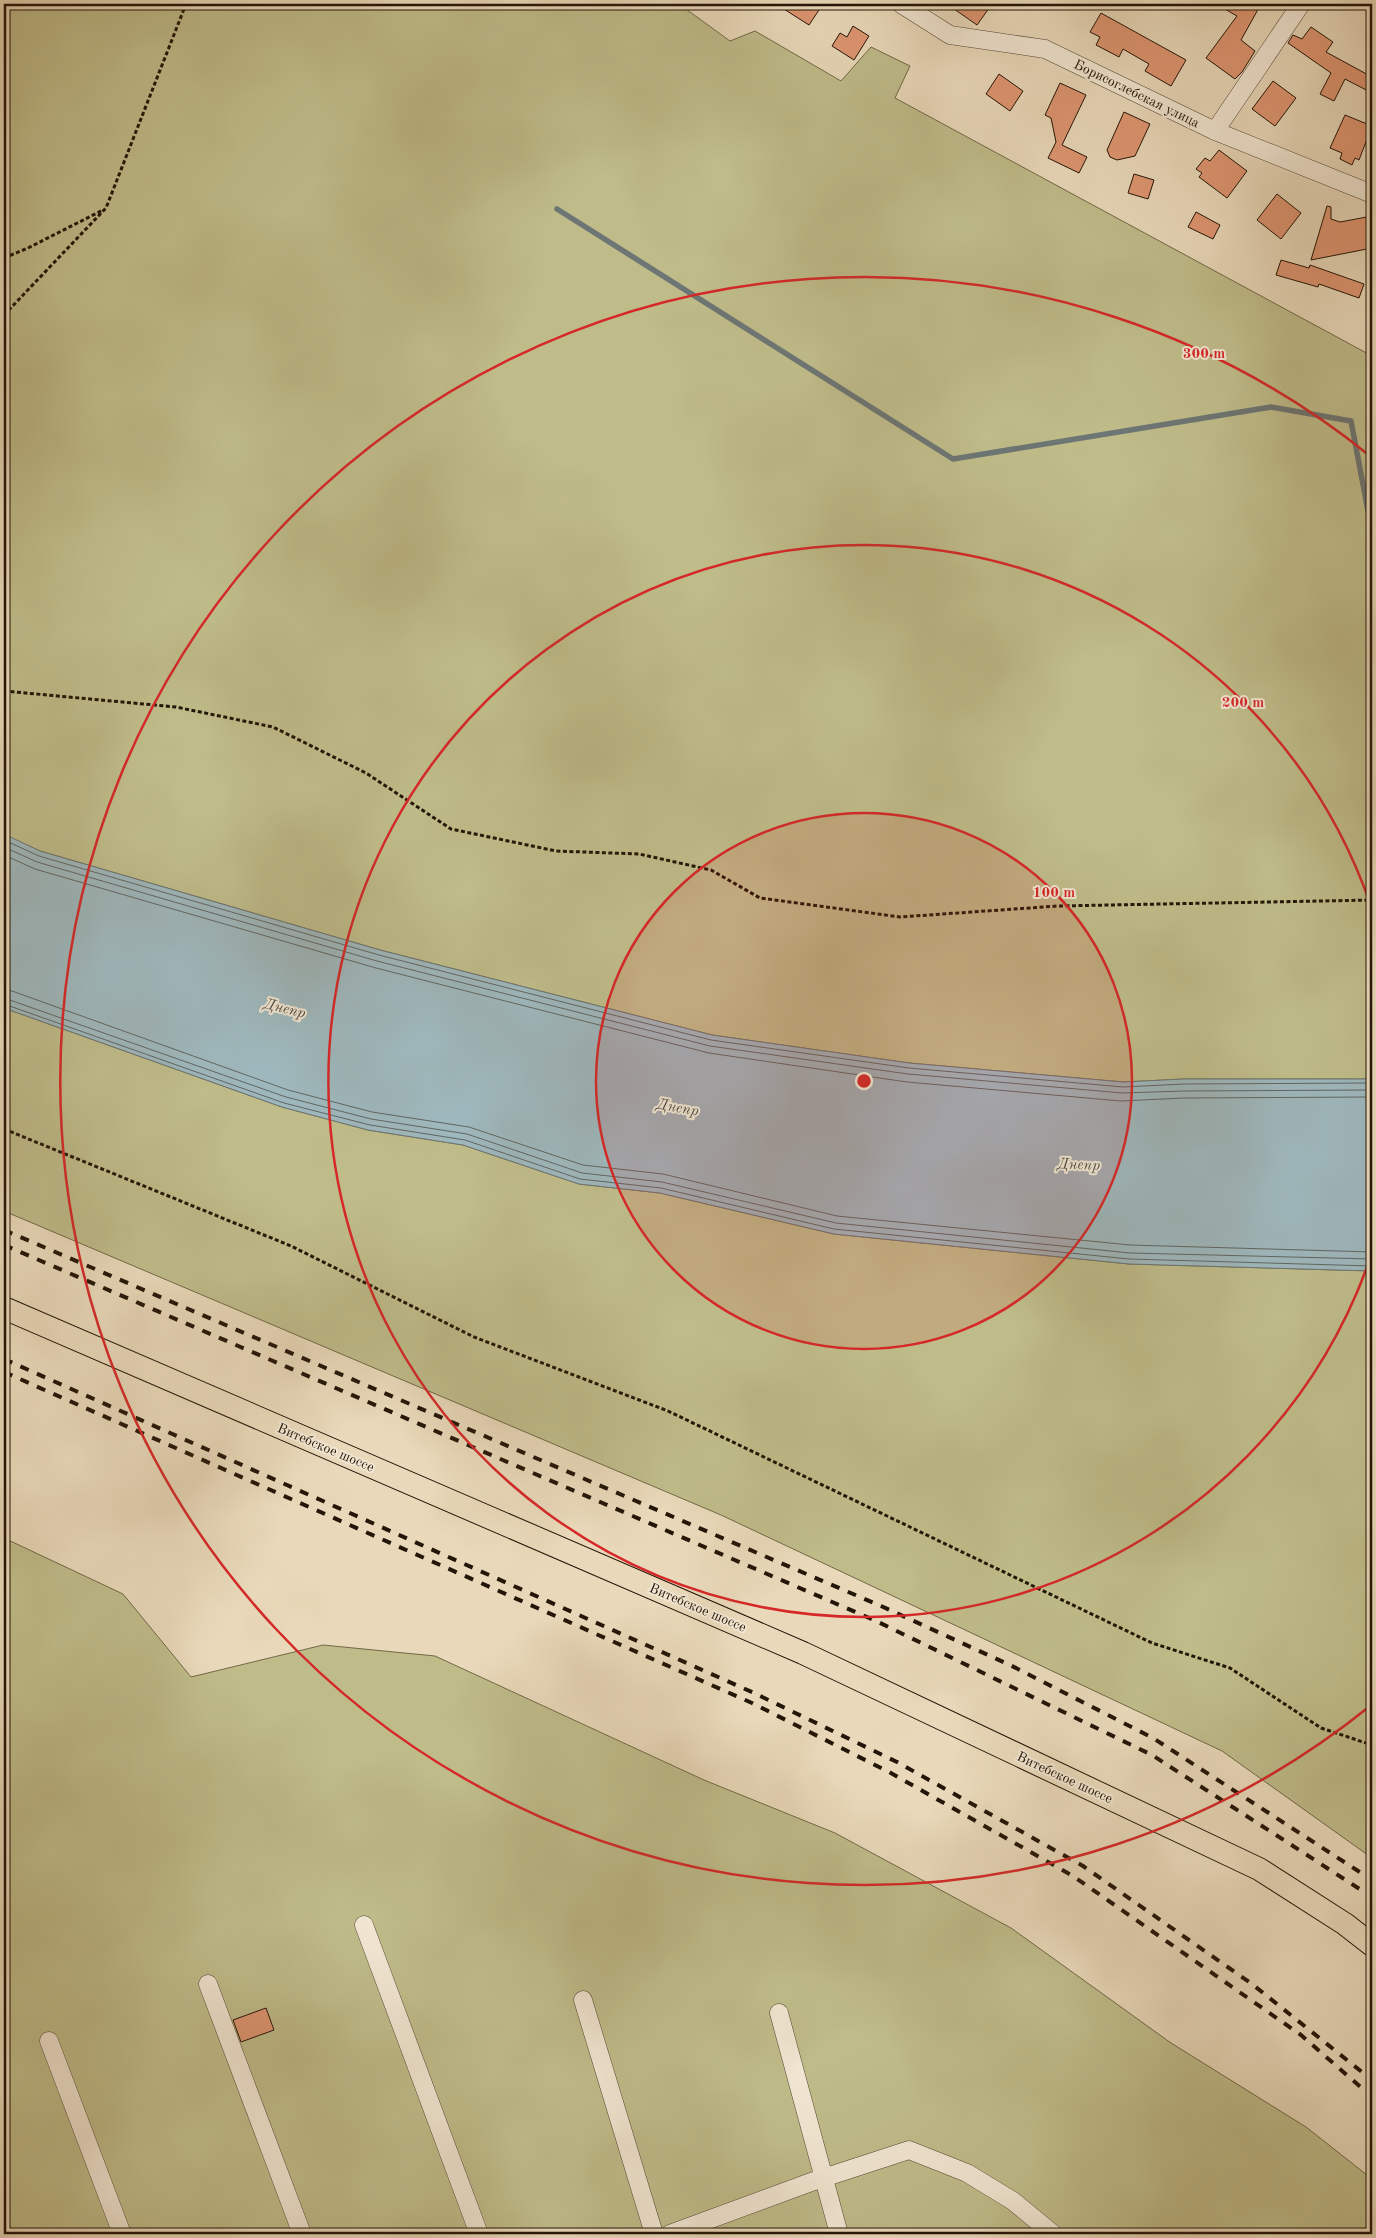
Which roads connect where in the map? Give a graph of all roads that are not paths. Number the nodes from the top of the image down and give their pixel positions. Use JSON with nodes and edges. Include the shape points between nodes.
{"nodes":[{"id":1,"x":1301,"y":4,"type":"edge"},
{"id":2,"x":911,"y":6,"type":"edge"},
{"id":3,"x":1216,"y":131,"type":"junction"},
{"id":4,"x":1372,"y":194,"type":"edge"},
{"id":5,"x":4,"y":1308,"type":"edge"},
{"id":6,"x":364,"y":1925,"type":"dead end"},
{"id":7,"x":1372,"y":1945,"type":"edge"},
{"id":8,"x":208,"y":1984,"type":"dead end"},
{"id":9,"x":583,"y":2000,"type":"dead end"},
{"id":10,"x":779,"y":2013,"type":"dead end"},
{"id":11,"x":49,"y":2041,"type":"dead end"},
{"id":12,"x":824,"y":2178,"type":"junction"},
{"id":13,"x":122,"y":2234,"type":"edge"},
{"id":14,"x":302,"y":2234,"type":"edge"},
{"id":15,"x":479,"y":2234,"type":"edge"},
{"id":16,"x":654,"y":2234,"type":"edge"},
{"id":17,"x":670,"y":2234,"type":"edge"},
{"id":18,"x":839,"y":2234,"type":"edge"},
{"id":19,"x":1053,"y":2234,"type":"edge"}],
"edges":[{"from":1,"to":3,"type":"street"},
{"from":2,"to":3,"type":"street","name":"Борисоглебская улица","via":[[950,35],[1045,49]]},
{"from":3,"to":4,"type":"street","name":"Борисоглебская улица"},
{"from":5,"to":7,"type":"main road","name":"Витебское шоссе","via":[[802,1652],[1259,1869]]},
{"from":6,"to":15,"type":"street"},
{"from":8,"to":14,"type":"street"},
{"from":9,"to":16,"type":"street"},
{"from":10,"to":12,"type":"street"},
{"from":11,"to":13,"type":"street"},
{"from":12,"to":17,"type":"street"},
{"from":12,"to":18,"type":"street"},
{"from":12,"to":19,"type":"street","via":[[909,2150],[967,2173],[1013,2202]]}]}
